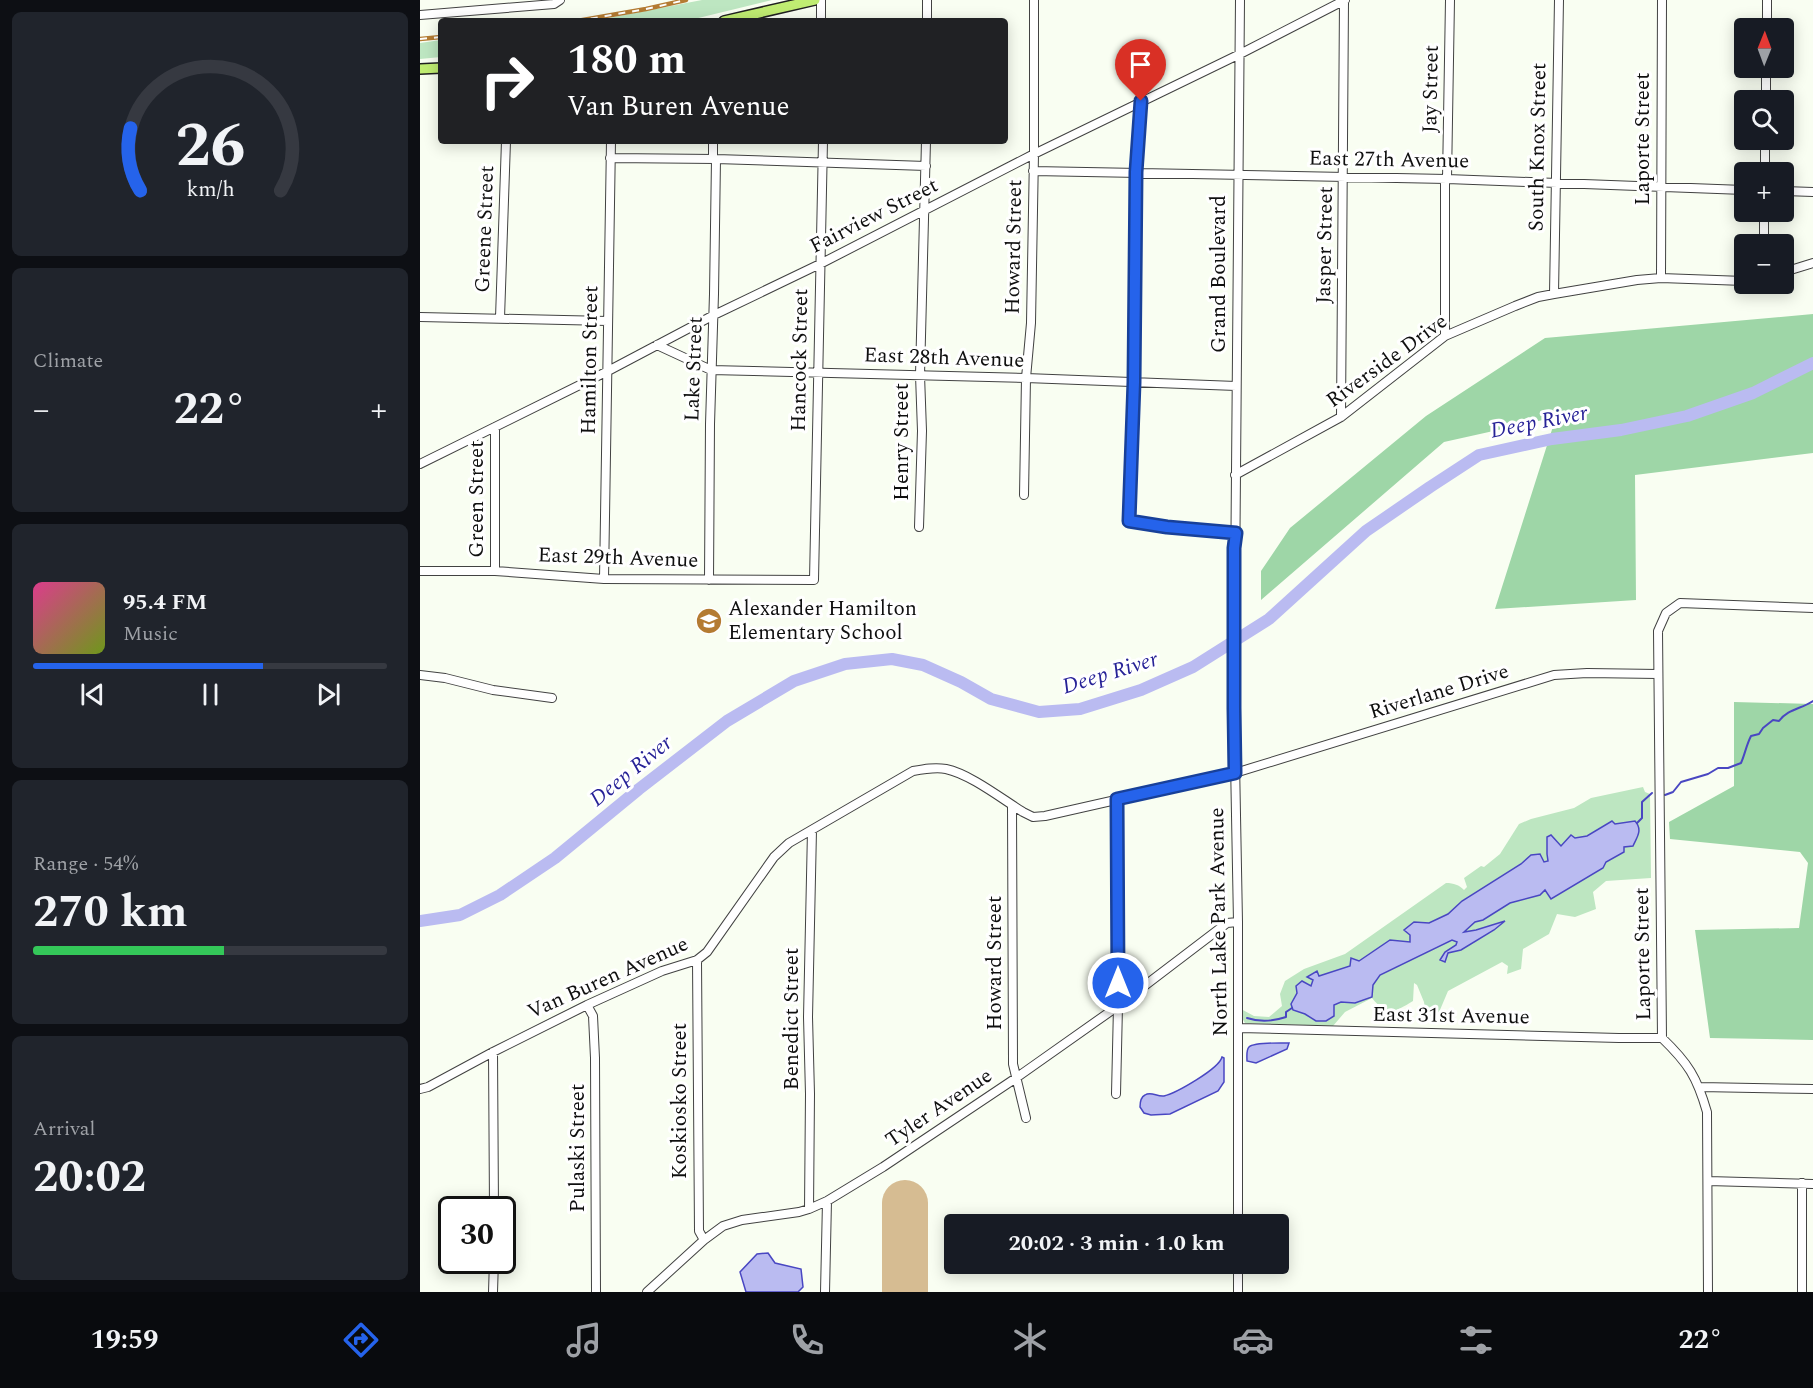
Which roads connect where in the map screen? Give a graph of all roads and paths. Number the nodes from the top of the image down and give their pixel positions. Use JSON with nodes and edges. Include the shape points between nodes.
{"nodes":[{"id":1,"x":815,"y":0,"type":"edge"},
{"id":2,"x":821,"y":0,"type":"edge"},
{"id":3,"x":927,"y":0,"type":"edge"},
{"id":4,"x":1034,"y":0,"type":"edge"},
{"id":5,"x":1240,"y":0,"type":"edge"},
{"id":6,"x":1344,"y":0,"type":"edge"},
{"id":7,"x":1450,"y":0,"type":"edge"},
{"id":8,"x":1559,"y":0,"type":"edge"},
{"id":9,"x":1662,"y":0,"type":"edge"},
{"id":10,"x":1767,"y":0,"type":"edge"},
{"id":11,"x":557,"y":2,"type":"edge"},
{"id":12,"x":420,"y":15,"type":"edge"},
{"id":13,"x":737,"y":18,"type":"edge"},
{"id":14,"x":821,"y":18,"type":"edge"},
{"id":15,"x":927,"y":18,"type":"edge"},
{"id":16,"x":1767,"y":18,"type":"edge"},
{"id":17,"x":1240,"y":54,"type":"junction"},
{"id":18,"x":438,"y":68,"type":"edge"},
{"id":19,"x":420,"y":69,"type":"edge"},
{"id":20,"x":1141,"y":101,"type":"junction"},
{"id":21,"x":506,"y":144,"type":"edge"},
{"id":22,"x":610,"y":144,"type":"edge"},
{"id":23,"x":713,"y":144,"type":"edge"},
{"id":24,"x":823,"y":144,"type":"edge"},
{"id":25,"x":926,"y":144,"type":"edge"},
{"id":26,"x":1034,"y":154,"type":"junction"},
{"id":27,"x":610,"y":158,"type":"junction"},
{"id":28,"x":714,"y":159,"type":"junction"},
{"id":29,"x":823,"y":162,"type":"junction"},
{"id":30,"x":926,"y":166,"type":"junction"},
{"id":31,"x":1033,"y":171,"type":"junction"},
{"id":32,"x":1136,"y":172,"type":"junction"},
{"id":33,"x":1238,"y":174,"type":"junction"},
{"id":34,"x":1344,"y":176,"type":"junction"},
{"id":35,"x":1446,"y":179,"type":"junction"},
{"id":36,"x":1557,"y":182,"type":"junction"},
{"id":37,"x":1661,"y":186,"type":"junction"},
{"id":38,"x":1734,"y":190,"type":"edge"},
{"id":39,"x":1794,"y":191,"type":"edge"},
{"id":40,"x":1813,"y":192,"type":"edge"},
{"id":41,"x":925,"y":210,"type":"junction"},
{"id":42,"x":1813,"y":263,"type":"edge"},
{"id":43,"x":820,"y":264,"type":"junction"},
{"id":44,"x":1794,"y":269,"type":"edge"},
{"id":45,"x":1661,"y":278,"type":"junction"},
{"id":46,"x":1734,"y":281,"type":"edge"},
{"id":47,"x":1554,"y":294,"type":"junction"},
{"id":48,"x":714,"y":315,"type":"junction"},
{"id":49,"x":420,"y":316,"type":"edge"},
{"id":50,"x":500,"y":318,"type":"junction"},
{"id":51,"x":608,"y":321,"type":"junction"},
{"id":52,"x":1445,"y":336,"type":"junction"},
{"id":53,"x":657,"y":345,"type":"junction"},
{"id":54,"x":711,"y":370,"type":"junction"},
{"id":55,"x":608,"y":371,"type":"junction"},
{"id":56,"x":817,"y":372,"type":"junction"},
{"id":57,"x":920,"y":375,"type":"junction"},
{"id":58,"x":1026,"y":378,"type":"junction"},
{"id":59,"x":1134,"y":382,"type":"junction"},
{"id":60,"x":1236,"y":386,"type":"junction"},
{"id":61,"x":1341,"y":417,"type":"junction"},
{"id":62,"x":495,"y":427,"type":"junction"},
{"id":63,"x":420,"y":464,"type":"edge"},
{"id":64,"x":1235,"y":475,"type":"junction"},
{"id":65,"x":1024,"y":495,"type":"dead end"},
{"id":66,"x":919,"y":527,"type":"dead end"},
{"id":67,"x":1236,"y":533,"type":"junction"},
{"id":68,"x":1234,"y":548,"type":"joint"},
{"id":69,"x":420,"y":571,"type":"edge"},
{"id":70,"x":495,"y":571,"type":"junction"},
{"id":71,"x":604,"y":579,"type":"junction"},
{"id":72,"x":709,"y":580,"type":"junction"},
{"id":73,"x":814,"y":580,"type":"joint"},
{"id":74,"x":1813,"y":608,"type":"edge"},
{"id":75,"x":1658,"y":674,"type":"junction"},
{"id":76,"x":420,"y":675,"type":"edge"},
{"id":77,"x":552,"y":698,"type":"dead end"},
{"id":78,"x":1235,"y":773,"type":"junction"},
{"id":79,"x":1117,"y":799,"type":"junction"},
{"id":80,"x":1012,"y":806,"type":"junction"},
{"id":81,"x":812,"y":830,"type":"junction"},
{"id":82,"x":1238,"y":921,"type":"junction"},
{"id":83,"x":697,"y":960,"type":"junction"},
{"id":84,"x":587,"y":1005,"type":"junction"},
{"id":85,"x":1118,"y":1006,"type":"junction"},
{"id":86,"x":1239,"y":1028,"type":"junction"},
{"id":87,"x":1662,"y":1038,"type":"junction"},
{"id":88,"x":493,"y":1052,"type":"junction"},
{"id":89,"x":1016,"y":1078,"type":"junction"},
{"id":90,"x":1700,"y":1087,"type":"junction"},
{"id":91,"x":420,"y":1089,"type":"edge"},
{"id":92,"x":1813,"y":1089,"type":"edge"},
{"id":93,"x":1116,"y":1094,"type":"dead end"},
{"id":94,"x":1026,"y":1118,"type":"dead end"},
{"id":95,"x":1708,"y":1181,"type":"junction"},
{"id":96,"x":1802,"y":1183,"type":"junction"},
{"id":97,"x":1813,"y":1184,"type":"edge"},
{"id":98,"x":494,"y":1196,"type":"edge"},
{"id":99,"x":826,"y":1201,"type":"junction"},
{"id":100,"x":809,"y":1209,"type":"junction"},
{"id":101,"x":1238,"y":1214,"type":"edge"},
{"id":102,"x":704,"y":1240,"type":"junction"},
{"id":103,"x":494,"y":1274,"type":"edge"},
{"id":104,"x":1238,"y":1274,"type":"edge"},
{"id":105,"x":494,"y":1292,"type":"edge"},
{"id":106,"x":596,"y":1292,"type":"edge"},
{"id":107,"x":647,"y":1292,"type":"edge"},
{"id":108,"x":825,"y":1292,"type":"edge"},
{"id":109,"x":1238,"y":1292,"type":"edge"},
{"id":110,"x":1708,"y":1292,"type":"edge"},
{"id":111,"x":1802,"y":1292,"type":"edge"}],
"edges":[{"from":1,"to":13,"type":"main road"},
{"from":2,"to":14,"type":"street"},
{"from":3,"to":15,"type":"street"},
{"from":4,"to":26,"type":"street","name":"Howard Street"},
{"from":5,"to":17,"type":"street","name":"Grand Boulevard"},
{"from":6,"to":17,"type":"street","name":"Fairview Street"},
{"from":6,"to":34,"type":"street","name":"Jasper Street"},
{"from":7,"to":35,"type":"street","name":"Jay Street"},
{"from":8,"to":36,"type":"street","name":"South Knox Street"},
{"from":9,"to":37,"type":"street","name":"Laporte Street"},
{"from":10,"to":16,"type":"street"},
{"from":11,"to":12,"type":"street"},
{"from":17,"to":20,"type":"street","name":"Fairview Street"},
{"from":17,"to":33,"type":"street","name":"Grand Boulevard"},
{"from":18,"to":19,"type":"main road"},
{"from":20,"to":26,"type":"street","name":"Fairview Street"},
{"from":20,"to":32,"type":"street"},
{"from":21,"to":50,"type":"street","name":"Greene Street"},
{"from":22,"to":27,"type":"street","name":"Hamilton Street"},
{"from":23,"to":28,"type":"street","name":"Lake Street"},
{"from":24,"to":29,"type":"street","name":"Hancock Street"},
{"from":25,"to":30,"type":"street","name":"Henry Street"},
{"from":26,"to":31,"type":"street","name":"Howard Street"},
{"from":26,"to":41,"type":"street","name":"Fairview Street"},
{"from":27,"to":28,"type":"street"},
{"from":27,"to":51,"type":"street","name":"Hamilton Street"},
{"from":28,"to":29,"type":"street"},
{"from":28,"to":48,"type":"street","name":"Lake Street"},
{"from":29,"to":30,"type":"street"},
{"from":29,"to":43,"type":"street","name":"Hancock Street"},
{"from":30,"to":41,"type":"street","name":"Henry Street"},
{"from":31,"to":32,"type":"street","name":"East 27th Avenue"},
{"from":31,"to":58,"type":"street","name":"Howard Street","via":[[1031,323]]},
{"from":32,"to":33,"type":"street","name":"East 27th Avenue"},
{"from":32,"to":59,"type":"street"},
{"from":33,"to":34,"type":"street","name":"East 27th Avenue"},
{"from":33,"to":60,"type":"street","name":"Grand Boulevard"},
{"from":34,"to":35,"type":"street","name":"East 27th Avenue"},
{"from":34,"to":61,"type":"street","name":"Jasper Street"},
{"from":35,"to":36,"type":"street","name":"East 27th Avenue"},
{"from":35,"to":52,"type":"street","name":"Jay Street"},
{"from":36,"to":37,"type":"street","name":"East 27th Avenue"},
{"from":36,"to":47,"type":"street","name":"South Knox Street"},
{"from":37,"to":38,"type":"street","name":"East 27th Avenue"},
{"from":37,"to":45,"type":"street","name":"Laporte Street"},
{"from":39,"to":40,"type":"street"},
{"from":41,"to":43,"type":"street","name":"Fairview Street"},
{"from":41,"to":57,"type":"street","name":"Henry Street"},
{"from":42,"to":44,"type":"street"},
{"from":43,"to":48,"type":"street","name":"Fairview Street"},
{"from":43,"to":56,"type":"street","name":"Hancock Street"},
{"from":45,"to":46,"type":"street","name":"Riverside Drive"},
{"from":45,"to":47,"type":"street","name":"Riverside Drive"},
{"from":47,"to":52,"type":"street","name":"Riverside Drive"},
{"from":48,"to":53,"type":"street","name":"Fairview Street"},
{"from":48,"to":54,"type":"street","name":"Lake Street"},
{"from":49,"to":50,"type":"street"},
{"from":50,"to":51,"type":"street"},
{"from":51,"to":55,"type":"street","name":"Hamilton Street"},
{"from":52,"to":61,"type":"street","name":"Riverside Drive"},
{"from":53,"to":54,"type":"street","name":"East 28th Avenue"},
{"from":53,"to":55,"type":"street","name":"Fairview Street"},
{"from":54,"to":56,"type":"street","name":"East 28th Avenue"},
{"from":54,"to":72,"type":"street","name":"Lake Street"},
{"from":55,"to":62,"type":"street","name":"Fairview Street"},
{"from":55,"to":71,"type":"street","name":"Hamilton Street"},
{"from":56,"to":57,"type":"street","name":"East 28th Avenue"},
{"from":56,"to":73,"type":"street","name":"Hancock Street"},
{"from":57,"to":58,"type":"street","name":"East 28th Avenue"},
{"from":57,"to":66,"type":"street","name":"Henry Street"},
{"from":58,"to":59,"type":"street","name":"East 28th Avenue"},
{"from":58,"to":65,"type":"street","name":"Howard Street"},
{"from":59,"to":60,"type":"street","name":"East 28th Avenue"},
{"from":59,"to":67,"type":"street","via":[[1129,521]]},
{"from":60,"to":64,"type":"street","name":"Grand Boulevard"},
{"from":61,"to":64,"type":"street","name":"Riverside Drive"},
{"from":62,"to":63,"type":"street","name":"Fairview Street"},
{"from":62,"to":70,"type":"street","name":"Green Street"},
{"from":64,"to":67,"type":"street","name":"Grand Boulevard"},
{"from":67,"to":68,"type":"street","name":"Grand Boulevard"},
{"from":68,"to":78,"type":"street","name":"North Lake Park Avenue"},
{"from":69,"to":70,"type":"street","name":"East 29th Avenue"},
{"from":70,"to":71,"type":"street","name":"East 29th Avenue"},
{"from":71,"to":72,"type":"street","name":"East 29th Avenue"},
{"from":72,"to":73,"type":"street","name":"East 29th Avenue"},
{"from":74,"to":75,"type":"street","name":"Laporte Street","via":[[1680,603],[1666,613],[1658,631]]},
{"from":75,"to":78,"type":"street","name":"Riverlane Drive","via":[[1554,675]]},
{"from":75,"to":87,"type":"street","name":"Laporte Street"},
{"from":76,"to":77,"type":"street"},
{"from":78,"to":79,"type":"street","name":"Van Buren Avenue"},
{"from":78,"to":82,"type":"street","name":"North Lake Park Avenue"},
{"from":79,"to":80,"type":"street","name":"Van Buren Avenue","via":[[1033,817]]},
{"from":79,"to":85,"type":"street"},
{"from":80,"to":81,"type":"street","name":"Van Buren Avenue","via":[[962,774],[930,768],[913,771]]},
{"from":80,"to":89,"type":"street","name":"Howard Street"},
{"from":81,"to":83,"type":"street","name":"Van Buren Avenue","via":[[774,857],[707,952]]},
{"from":81,"to":100,"type":"street","name":"Benedict Street"},
{"from":82,"to":85,"type":"street","name":"Tyler Avenue","via":[[1227,923]]},
{"from":82,"to":86,"type":"street","name":"North Lake Park Avenue"},
{"from":83,"to":84,"type":"street","name":"Van Buren Avenue","via":[[662,971]]},
{"from":83,"to":102,"type":"street","name":"Koskiosko Street","via":[[699,1231]]},
{"from":84,"to":88,"type":"street","name":"Van Buren Avenue"},
{"from":84,"to":106,"type":"street","name":"Pulaski Street","via":[[593,1017],[595,1058]]},
{"from":85,"to":89,"type":"street","name":"Tyler Avenue"},
{"from":85,"to":93,"type":"street"},
{"from":86,"to":87,"type":"street","name":"East 31st Avenue"},
{"from":86,"to":101,"type":"street","name":"North Lake Park Avenue"},
{"from":87,"to":90,"type":"street","name":"Laporte Street","via":[[1682,1057]]},
{"from":88,"to":91,"type":"street","name":"Van Buren Avenue"},
{"from":88,"to":98,"type":"street"},
{"from":89,"to":94,"type":"street","name":"Howard Street"},
{"from":89,"to":99,"type":"street","name":"Tyler Avenue"},
{"from":90,"to":92,"type":"street"},
{"from":90,"to":95,"type":"street","name":"Laporte Street","via":[[1707,1112]]},
{"from":95,"to":96,"type":"street"},
{"from":95,"to":110,"type":"street","name":"Laporte Street"},
{"from":96,"to":97,"type":"street"},
{"from":96,"to":111,"type":"street"},
{"from":99,"to":100,"type":"street","name":"Tyler Avenue"},
{"from":99,"to":108,"type":"street"},
{"from":100,"to":102,"type":"street","name":"Tyler Avenue","via":[[742,1220],[723,1226]]},
{"from":102,"to":107,"type":"street","name":"Tyler Avenue"},
{"from":103,"to":105,"type":"street"},
{"from":104,"to":109,"type":"street"}]}
